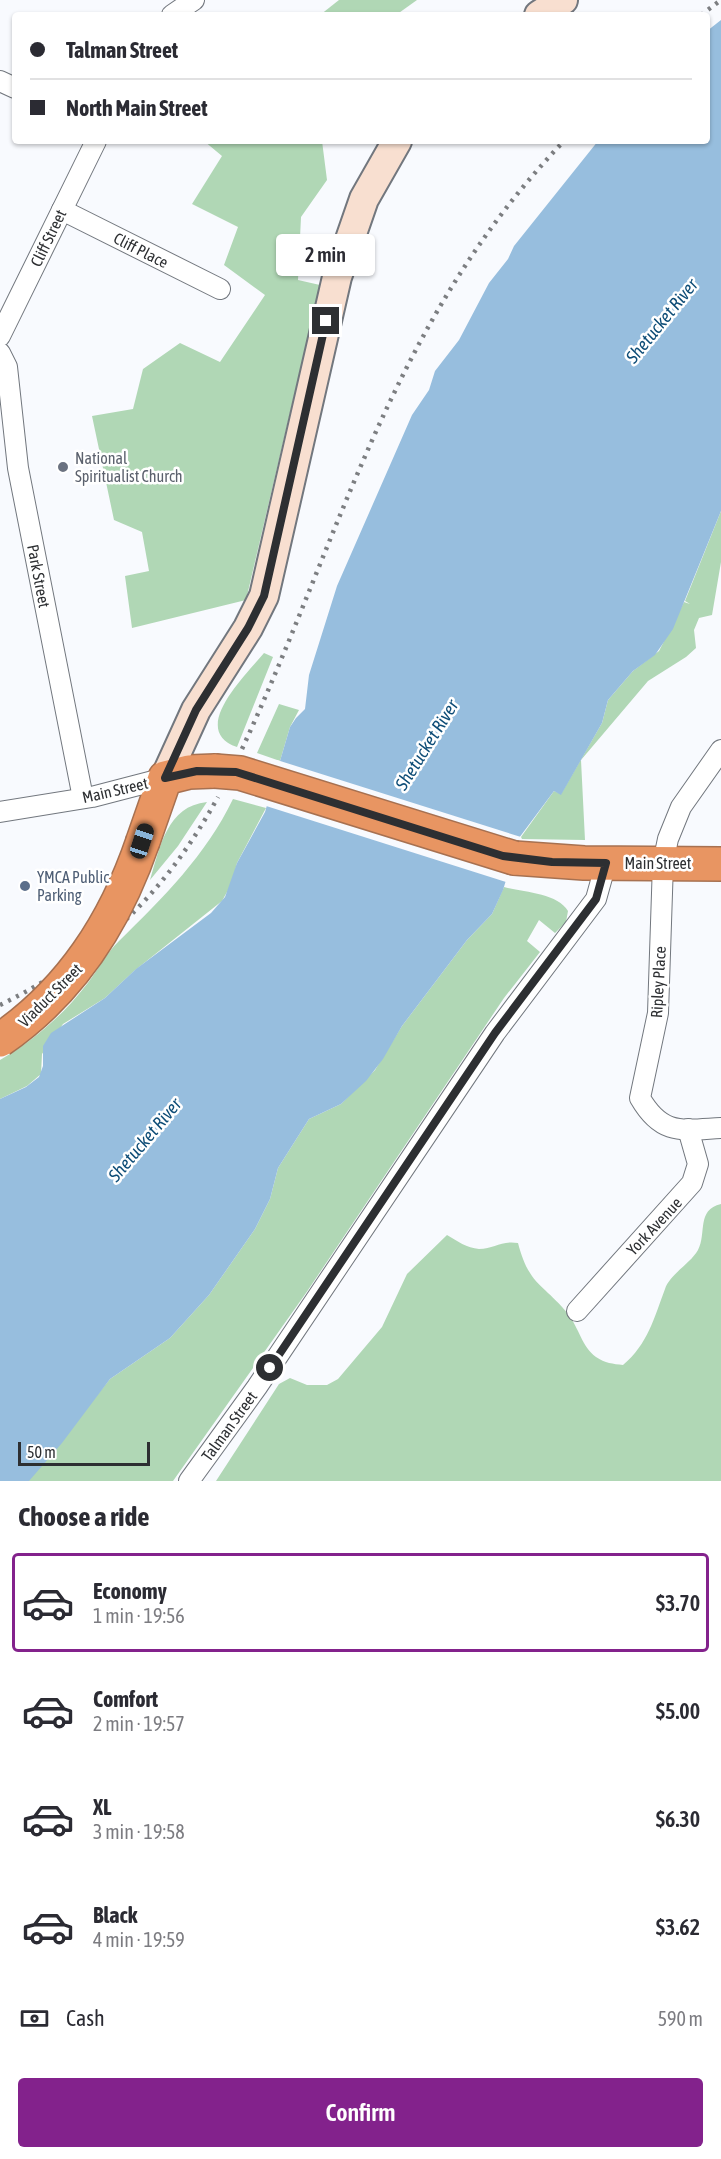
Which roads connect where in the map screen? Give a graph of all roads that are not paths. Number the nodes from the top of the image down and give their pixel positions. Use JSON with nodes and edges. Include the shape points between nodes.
{"nodes":[{"id":1,"x":194,"y":0,"type":"edge"},
{"id":2,"x":563,"y":0,"type":"edge"},
{"id":3,"x":176,"y":12,"type":"edge"},
{"id":4,"x":544,"y":12,"type":"edge"},
{"id":5,"x":95,"y":144,"type":"edge"},
{"id":6,"x":394,"y":144,"type":"edge"},
{"id":7,"x":62,"y":210,"type":"junction"},
{"id":8,"x":219,"y":289,"type":"dead end"},
{"id":9,"x":0,"y":336,"type":"edge"},
{"id":10,"x":0,"y":353,"type":"edge"},
{"id":11,"x":6,"y":437,"type":"edge"},
{"id":12,"x":721,"y":750,"type":"edge"},
{"id":13,"x":165,"y":778,"type":"junction"},
{"id":14,"x":83,"y":798,"type":"junction"},
{"id":15,"x":0,"y":812,"type":"edge"},
{"id":16,"x":606,"y":863,"type":"junction"},
{"id":17,"x":663,"y":863,"type":"junction"},
{"id":18,"x":721,"y":864,"type":"edge"},
{"id":19,"x":0,"y":1040,"type":"edge"},
{"id":20,"x":721,"y":1128,"type":"edge"},
{"id":21,"x":688,"y":1129,"type":"junction"},
{"id":22,"x":577,"y":1311,"type":"dead end"},
{"id":23,"x":189,"y":1481,"type":"edge"}],
"edges":[{"from":1,"to":3,"type":"street"},
{"from":2,"to":4,"type":"main road"},
{"from":5,"to":7,"type":"street","name":"Cliff Street"},
{"from":6,"to":13,"type":"main road","via":[[364,199],[336,277],[264,596],[196,710]]},
{"from":7,"to":8,"type":"street","name":"Cliff Place"},
{"from":7,"to":9,"type":"street","name":"Cliff Street"},
{"from":10,"to":11,"type":"street","name":"Park Street","via":[[7,367]]},
{"from":11,"to":14,"type":"street","name":"Park Street"},
{"from":12,"to":17,"type":"street","name":"Ripley Place","via":[[681,807]]},
{"from":13,"to":14,"type":"street","name":"Main Street"},
{"from":13,"to":16,"type":"highway","name":"Main Street","bridge":true,"via":[[189,772],[240,773],[514,858]]},
{"from":13,"to":19,"type":"highway","name":"Viaduct Street","bridge":true,"via":[[123,894],[86,959],[41,1008]]},
{"from":14,"to":15,"type":"street","name":"Main Street"},
{"from":16,"to":17,"type":"highway","name":"Main Street"},
{"from":16,"to":23,"type":"street","name":"Talman Street","via":[[596,899],[495,1033],[257,1387]]},
{"from":17,"to":18,"type":"highway","name":"Main Street"},
{"from":17,"to":21,"type":"street","name":"Ripley Place","via":[[658,1013],[640,1098],[658,1122],[670,1128]]},
{"from":20,"to":21,"type":"street"},
{"from":21,"to":22,"type":"street","name":"York Avenue","via":[[698,1164],[692,1183]]}]}
